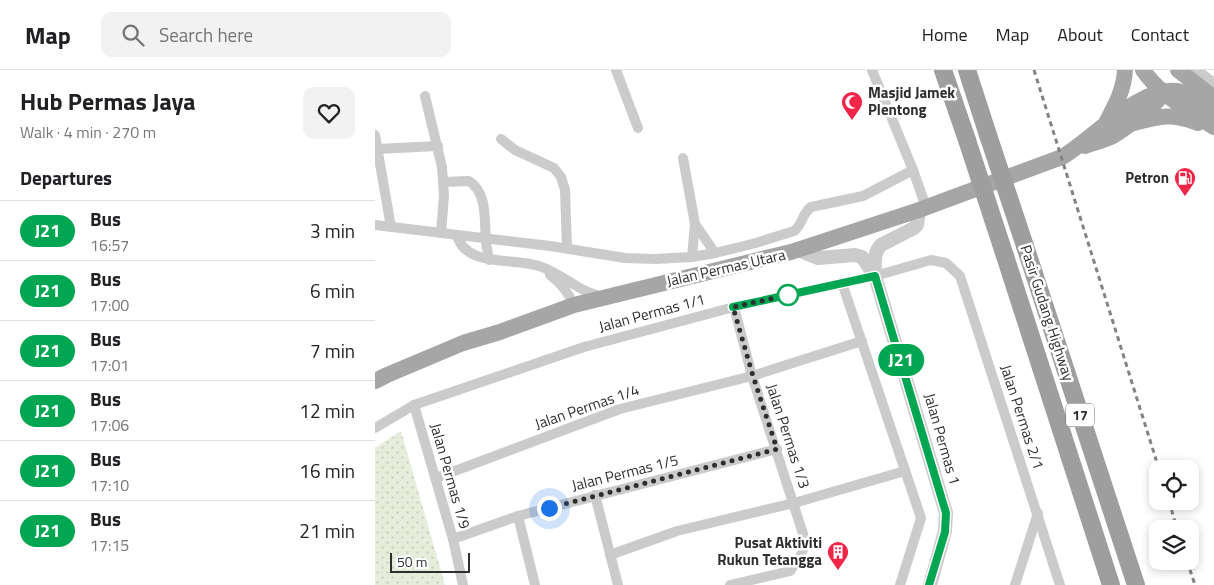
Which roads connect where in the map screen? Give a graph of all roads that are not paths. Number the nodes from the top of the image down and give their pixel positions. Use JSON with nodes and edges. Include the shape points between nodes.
{"nodes":[{"id":1,"x":616,"y":70,"type":"edge"},
{"id":2,"x":873,"y":70,"type":"edge"},
{"id":3,"x":943,"y":70,"type":"edge"},
{"id":4,"x":967,"y":70,"type":"edge"},
{"id":5,"x":1125,"y":70,"type":"edge"},
{"id":6,"x":1143,"y":70,"type":"edge"},
{"id":7,"x":1158,"y":70,"type":"edge"},
{"id":8,"x":1178,"y":70,"type":"edge"},
{"id":9,"x":1197,"y":70,"type":"edge"},
{"id":10,"x":1214,"y":83,"type":"edge"},
{"id":11,"x":1164,"y":91,"type":"junction"},
{"id":12,"x":425,"y":96,"type":"dead end"},
{"id":13,"x":1214,"y":98,"type":"edge"},
{"id":14,"x":1214,"y":110,"type":"edge"},
{"id":15,"x":1106,"y":123,"type":"junction"},
{"id":16,"x":1128,"y":125,"type":"junction"},
{"id":17,"x":638,"y":128,"type":"dead end"},
{"id":18,"x":1214,"y":128,"type":"edge"},
{"id":19,"x":375,"y":135,"type":"edge"},
{"id":20,"x":501,"y":139,"type":"dead end"},
{"id":21,"x":437,"y":146,"type":"junction"},
{"id":22,"x":377,"y":149,"type":"junction"},
{"id":23,"x":1075,"y":149,"type":"junction"},
{"id":24,"x":683,"y":158,"type":"dead end"},
{"id":25,"x":913,"y":170,"type":"junction"},
{"id":26,"x":443,"y":182,"type":"junction"},
{"id":27,"x":922,"y":209,"type":"junction"},
{"id":28,"x":695,"y":224,"type":"junction"},
{"id":29,"x":375,"y":225,"type":"edge"},
{"id":30,"x":391,"y":227,"type":"junction"},
{"id":31,"x":441,"y":233,"type":"junction"},
{"id":32,"x":457,"y":235,"type":"junction"},
{"id":33,"x":486,"y":240,"type":"junction"},
{"id":34,"x":567,"y":248,"type":"junction"},
{"id":35,"x":798,"y":250,"type":"junction"},
{"id":36,"x":715,"y":253,"type":"junction"},
{"id":37,"x":692,"y":257,"type":"junction"},
{"id":38,"x":489,"y":260,"type":"junction"},
{"id":39,"x":946,"y":263,"type":"joint"},
{"id":40,"x":537,"y":265,"type":"junction"},
{"id":41,"x":875,"y":276,"type":"junction"},
{"id":42,"x":843,"y":283,"type":"junction"},
{"id":43,"x":601,"y":297,"type":"junction"},
{"id":44,"x":574,"y":305,"type":"junction"},
{"id":45,"x":733,"y":307,"type":"junction"},
{"id":46,"x":862,"y":341,"type":"junction"},
{"id":47,"x":753,"y":376,"type":"junction"},
{"id":48,"x":375,"y":381,"type":"edge"},
{"id":49,"x":414,"y":406,"type":"junction"},
{"id":50,"x":375,"y":428,"type":"edge"},
{"id":51,"x":777,"y":449,"type":"junction"},
{"id":52,"x":905,"y":471,"type":"junction"},
{"id":53,"x":435,"y":478,"type":"junction"},
{"id":54,"x":595,"y":495,"type":"junction"},
{"id":55,"x":793,"y":504,"type":"junction"},
{"id":56,"x":1037,"y":513,"type":"junction"},
{"id":57,"x":518,"y":516,"type":"junction"},
{"id":58,"x":453,"y":539,"type":"junction"},
{"id":59,"x":610,"y":554,"type":"junction"},
{"id":60,"x":463,"y":585,"type":"edge"},
{"id":61,"x":535,"y":585,"type":"edge"},
{"id":62,"x":618,"y":585,"type":"edge"},
{"id":63,"x":731,"y":585,"type":"edge"},
{"id":64,"x":901,"y":585,"type":"edge"},
{"id":65,"x":929,"y":585,"type":"edge"},
{"id":66,"x":1015,"y":585,"type":"edge"},
{"id":67,"x":1060,"y":585,"type":"edge"},
{"id":68,"x":1111,"y":585,"type":"edge"},
{"id":69,"x":1136,"y":585,"type":"edge"}],
"edges":[{"from":1,"to":17,"type":"street"},
{"from":2,"to":25,"type":"street"},
{"from":3,"to":68,"type":"highway","name":"Pasir Gudang Highway","number":"17","bridge":true},
{"from":4,"to":69,"type":"highway","name":"Pasir Gudang Highway","number":"17","bridge":true},
{"from":5,"to":15,"type":"main road","via":[[1118,101]]},
{"from":6,"to":11,"type":"main road"},
{"from":7,"to":11,"type":"main road"},
{"from":8,"to":13,"type":"main road"},
{"from":9,"to":10,"type":"street"},
{"from":11,"to":14,"type":"main road","via":[[1177,91]]},
{"from":11,"to":15,"type":"main road","name":"Jalan Permas Utara","via":[[1148,96]]},
{"from":11,"to":16,"type":"main road","name":"Jalan Permas Utara","via":[[1160,100]]},
{"from":11,"to":18,"type":"main road"},
{"from":12,"to":21,"type":"street"},
{"from":15,"to":23,"type":"main road","name":"Jalan Permas Utara"},
{"from":16,"to":18,"type":"main road","via":[[1168,115]]},
{"from":16,"to":23,"type":"main road","name":"Jalan Permas Utara","via":[[1101,141]]},
{"from":19,"to":22,"type":"street"},
{"from":20,"to":34,"type":"street","via":[[515,150],[554,168],[561,177],[565,190]]},
{"from":21,"to":22,"type":"street"},
{"from":21,"to":26,"type":"street"},
{"from":22,"to":30,"type":"street"},
{"from":23,"to":27,"type":"main road","name":"Jalan Permas Utara","via":[[1062,157]]},
{"from":24,"to":28,"type":"street"},
{"from":25,"to":27,"type":"street"},
{"from":25,"to":36,"type":"street","via":[[863,196],[811,207],[794,231]]},
{"from":26,"to":31,"type":"street"},
{"from":26,"to":33,"type":"street","via":[[469,181],[474,184],[485,212]]},
{"from":27,"to":35,"type":"main road","name":"Jalan Permas Utara"},
{"from":27,"to":41,"type":"street","name":"Jalan Permas 1","via":[[914,228],[877,249]]},
{"from":28,"to":36,"type":"street"},
{"from":28,"to":37,"type":"street"},
{"from":29,"to":30,"type":"street"},
{"from":30,"to":31,"type":"street"},
{"from":31,"to":32,"type":"street"},
{"from":32,"to":33,"type":"street"},
{"from":32,"to":38,"type":"street","via":[[465,250]]},
{"from":33,"to":34,"type":"street"},
{"from":33,"to":38,"type":"street"},
{"from":34,"to":37,"type":"street","via":[[625,258]]},
{"from":35,"to":41,"type":"street","name":"Jalan Permas 1","via":[[818,258],[862,257]]},
{"from":35,"to":43,"type":"main road","name":"Jalan Permas Utara"},
{"from":36,"to":37,"type":"street"},
{"from":38,"to":40,"type":"street"},
{"from":39,"to":41,"type":"street","name":"Jalan Permas 1/1","via":[[931,260]]},
{"from":39,"to":56,"type":"street","name":"Jalan Permas 2/1","via":[[960,276]]},
{"from":40,"to":43,"type":"street"},
{"from":40,"to":44,"type":"street","via":[[563,286]]},
{"from":41,"to":42,"type":"street","name":"Jalan Permas 1/1"},
{"from":41,"to":65,"type":"street","name":"Jalan Permas 1","via":[[946,513],[945,532]]},
{"from":42,"to":45,"type":"street","name":"Jalan Permas 1/1"},
{"from":42,"to":46,"type":"street"},
{"from":43,"to":44,"type":"main road","name":"Jalan Permas Utara"},
{"from":44,"to":48,"type":"main road","name":"Jalan Permas Utara","via":[[463,343]]},
{"from":45,"to":47,"type":"street","name":"Jalan Permas 1/3"},
{"from":45,"to":49,"type":"street","name":"Jalan Permas 1/1","via":[[584,347]]},
{"from":46,"to":47,"type":"street","name":"Jalan Permas 1/4"},
{"from":46,"to":52,"type":"street"},
{"from":47,"to":51,"type":"street","name":"Jalan Permas 1/3"},
{"from":47,"to":53,"type":"street","name":"Jalan Permas 1/4","via":[[620,409]]},
{"from":49,"to":50,"type":"street","name":"Jalan Permas 1/1"},
{"from":49,"to":53,"type":"street","name":"Jalan Permas 1/9"},
{"from":51,"to":54,"type":"street","name":"Jalan Permas 1/5"},
{"from":51,"to":55,"type":"street","name":"Jalan Permas 1/3"},
{"from":52,"to":55,"type":"street"},
{"from":52,"to":64,"type":"street","via":[[921,518]]},
{"from":53,"to":58,"type":"street","name":"Jalan Permas 1/9"},
{"from":54,"to":57,"type":"street","name":"Jalan Permas 1/5"},
{"from":54,"to":59,"type":"street"},
{"from":55,"to":59,"type":"street","via":[[677,531]]},
{"from":55,"to":63,"type":"street","name":"Jalan Permas 1/3","via":[[806,543],[800,558],[790,571]]},
{"from":56,"to":66,"type":"street"},
{"from":56,"to":67,"type":"street","name":"Jalan Permas 2/1"},
{"from":57,"to":58,"type":"street","name":"Jalan Permas 1/5"},
{"from":57,"to":61,"type":"street"},
{"from":58,"to":60,"type":"street","name":"Jalan Permas 1/9"},
{"from":59,"to":62,"type":"street"}]}
